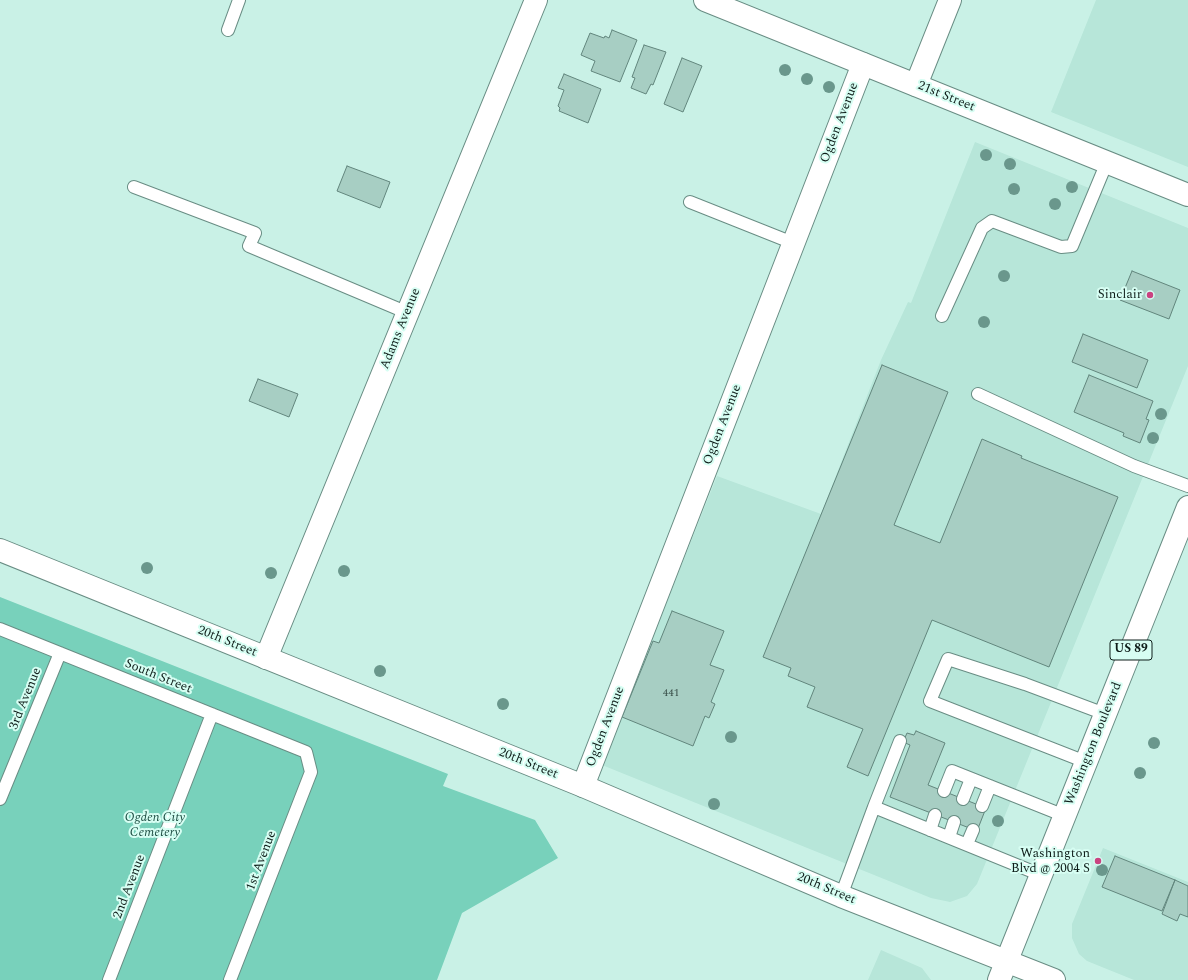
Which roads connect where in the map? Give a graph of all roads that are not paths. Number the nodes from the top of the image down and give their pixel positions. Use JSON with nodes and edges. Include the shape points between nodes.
{"nodes":[{"id":1,"x":239,"y":0,"type":"edge"},
{"id":2,"x":536,"y":0,"type":"edge"},
{"id":3,"x":705,"y":0,"type":"edge"},
{"id":4,"x":950,"y":0,"type":"edge"},
{"id":5,"x":228,"y":30,"type":"dead end"},
{"id":6,"x":864,"y":64,"type":"junction"},
{"id":7,"x":916,"y":85,"type":"junction"},
{"id":8,"x":1107,"y":162,"type":"junction"},
{"id":9,"x":134,"y":187,"type":"dead end"},
{"id":10,"x":1188,"y":195,"type":"edge"},
{"id":11,"x":690,"y":202,"type":"dead end"},
{"id":12,"x":793,"y":243,"type":"junction"},
{"id":13,"x":408,"y":313,"type":"junction"},
{"id":14,"x":942,"y":316,"type":"dead end"},
{"id":15,"x":978,"y":394,"type":"dead end"},
{"id":16,"x":1188,"y":486,"type":"edge"},
{"id":17,"x":1188,"y":507,"type":"edge"},
{"id":18,"x":0,"y":550,"type":"edge"},
{"id":19,"x":0,"y":629,"type":"edge"},
{"id":20,"x":60,"y":653,"type":"junction"},
{"id":21,"x":266,"y":658,"type":"junction"},
{"id":22,"x":212,"y":714,"type":"junction"},
{"id":23,"x":1105,"y":714,"type":"junction"},
{"id":24,"x":900,"y":741,"type":"dead end"},
{"id":25,"x":306,"y":752,"type":"joint"},
{"id":26,"x":1086,"y":762,"type":"junction"},
{"id":27,"x":971,"y":779,"type":"junction"},
{"id":28,"x":583,"y":786,"type":"junction"},
{"id":29,"x":990,"y":786,"type":"junction"},
{"id":30,"x":944,"y":791,"type":"dead end"},
{"id":31,"x":0,"y":799,"type":"edge"},
{"id":32,"x":964,"y":799,"type":"dead end"},
{"id":33,"x":982,"y":806,"type":"dead end"},
{"id":34,"x":874,"y":807,"type":"junction"},
{"id":35,"x":935,"y":815,"type":"dead end"},
{"id":36,"x":1065,"y":816,"type":"junction"},
{"id":37,"x":954,"y":822,"type":"dead end"},
{"id":38,"x":930,"y":830,"type":"junction"},
{"id":39,"x":973,"y":830,"type":"dead end"},
{"id":40,"x":949,"y":837,"type":"junction"},
{"id":41,"x":967,"y":844,"type":"junction"},
{"id":42,"x":1041,"y":875,"type":"junction"},
{"id":43,"x":841,"y":896,"type":"junction"},
{"id":44,"x":1002,"y":971,"type":"edge"},
{"id":45,"x":109,"y":980,"type":"edge"},
{"id":46,"x":230,"y":980,"type":"edge"},
{"id":47,"x":1054,"y":980,"type":"edge"}],
"edges":[{"from":1,"to":5,"type":"lane"},
{"from":2,"to":13,"type":"street","name":"Adams Avenue"},
{"from":3,"to":6,"type":"street","name":"21st Street"},
{"from":4,"to":7,"type":"street"},
{"from":6,"to":7,"type":"street","name":"21st Street"},
{"from":6,"to":12,"type":"street","name":"Ogden Avenue"},
{"from":7,"to":8,"type":"street","name":"21st Street"},
{"from":8,"to":10,"type":"street","name":"21st Street"},
{"from":8,"to":14,"type":"lane","via":[[1072,246],[1061,247],[992,221],[982,228]]},
{"from":9,"to":13,"type":"lane","via":[[255,233],[249,246]]},
{"from":11,"to":12,"type":"lane"},
{"from":12,"to":28,"type":"street","name":"Ogden Avenue"},
{"from":13,"to":21,"type":"street","name":"Adams Avenue"},
{"from":15,"to":16,"type":"lane","via":[[1134,466]]},
{"from":17,"to":23,"type":"street","name":"Washington Boulevard","number":"US 89"},
{"from":18,"to":21,"type":"street","name":"20th Street"},
{"from":19,"to":20,"type":"lane","name":"South Street"},
{"from":20,"to":22,"type":"lane","name":"South Street"},
{"from":20,"to":31,"type":"lane","name":"3rd Avenue"},
{"from":21,"to":28,"type":"street","name":"20th Street"},
{"from":22,"to":25,"type":"lane","name":"South Street"},
{"from":22,"to":45,"type":"lane","name":"2nd Avenue"},
{"from":23,"to":26,"type":"street","name":"Washington Boulevard","number":"US 89"},
{"from":23,"to":26,"type":"lane","via":[[948,659],[930,701]]},
{"from":24,"to":34,"type":"lane"},
{"from":25,"to":46,"type":"lane","name":"1st Avenue","via":[[311,772]]},
{"from":26,"to":36,"type":"street","name":"Washington Boulevard","number":"US 89"},
{"from":27,"to":29,"type":"lane"},
{"from":27,"to":30,"type":"lane","via":[[952,771]]},
{"from":27,"to":32,"type":"lane"},
{"from":28,"to":43,"type":"street","name":"20th Street"},
{"from":29,"to":33,"type":"lane"},
{"from":29,"to":36,"type":"lane"},
{"from":34,"to":38,"type":"lane"},
{"from":34,"to":43,"type":"lane"},
{"from":35,"to":38,"type":"lane"},
{"from":36,"to":42,"type":"street","name":"Washington Boulevard","number":"US 89"},
{"from":37,"to":40,"type":"lane"},
{"from":38,"to":40,"type":"lane"},
{"from":39,"to":41,"type":"lane"},
{"from":40,"to":41,"type":"lane"},
{"from":41,"to":42,"type":"lane"},
{"from":42,"to":44,"type":"street","name":"Washington Boulevard","number":"US 89"},
{"from":43,"to":44,"type":"street","name":"20th Street"},
{"from":44,"to":47,"type":"street","name":"20th Street"}]}
